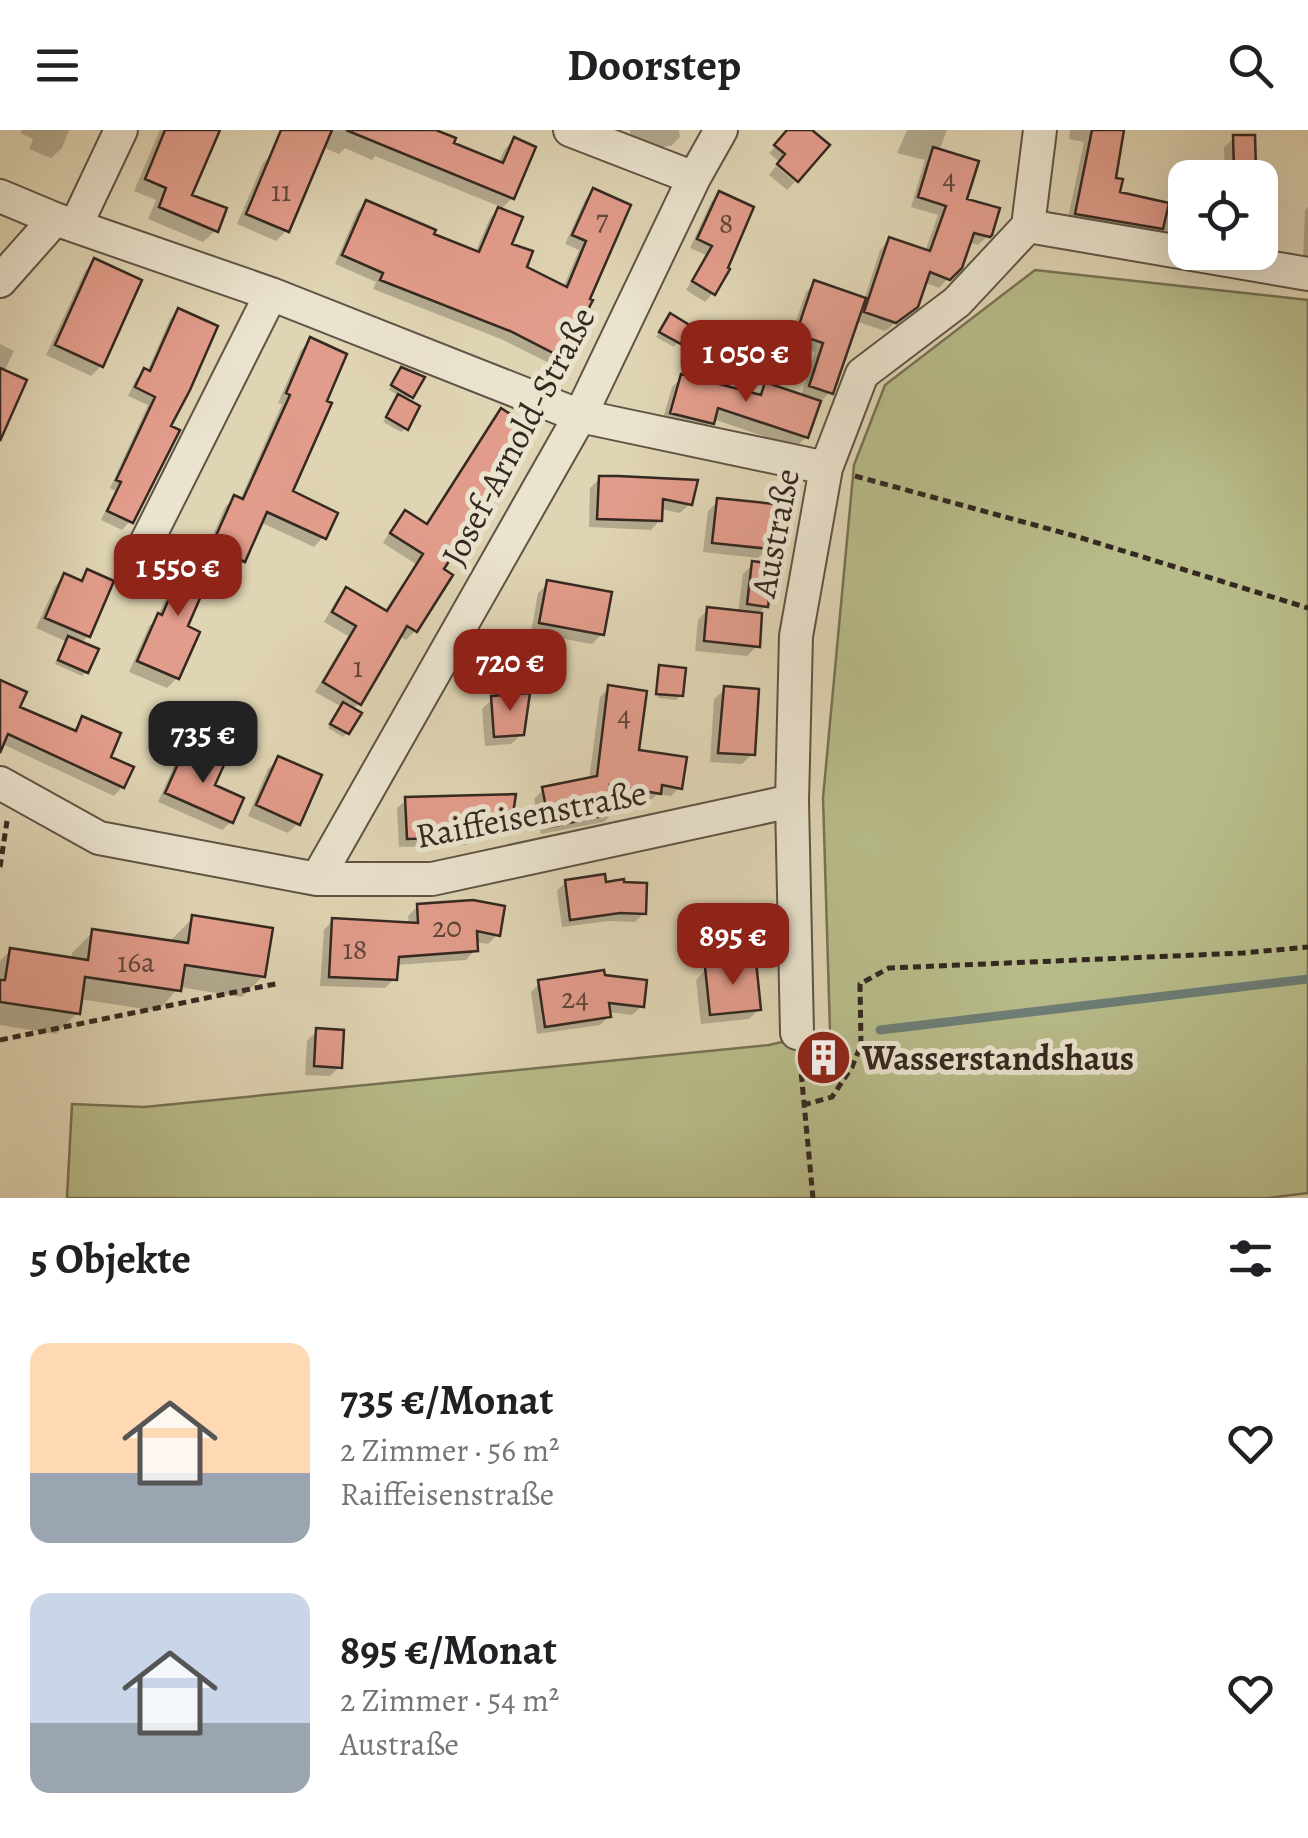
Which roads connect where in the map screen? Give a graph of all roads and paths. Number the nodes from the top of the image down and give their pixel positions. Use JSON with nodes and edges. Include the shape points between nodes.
{"nodes":[{"id":1,"x":121,"y":130,"type":"edge"},
{"id":2,"x":570,"y":130,"type":"edge"},
{"id":3,"x":721,"y":130,"type":"edge"},
{"id":4,"x":1040,"y":130,"type":"edge"},
{"id":5,"x":694,"y":178,"type":"junction"},
{"id":6,"x":0,"y":196,"type":"edge"},
{"id":7,"x":65,"y":222,"type":"junction"},
{"id":8,"x":1028,"y":226,"type":"junction"},
{"id":9,"x":1308,"y":274,"type":"edge"},
{"id":10,"x":0,"y":281,"type":"edge"},
{"id":11,"x":271,"y":294,"type":"junction"},
{"id":12,"x":580,"y":416,"type":"junction"},
{"id":13,"x":826,"y":468,"type":"junction"},
{"id":14,"x":139,"y":557,"type":"dead end"},
{"id":15,"x":1308,"y":608,"type":"edge"},
{"id":16,"x":6,"y":787,"type":"edge"},
{"id":17,"x":792,"y":801,"type":"junction"},
{"id":18,"x":0,"y":867,"type":"edge"},
{"id":19,"x":317,"y":879,"type":"junction"},
{"id":20,"x":1308,"y":947,"type":"edge"},
{"id":21,"x":280,"y":983,"type":"dead end"},
{"id":22,"x":798,"y":1033,"type":"joint"},
{"id":23,"x":0,"y":1040,"type":"edge"},
{"id":24,"x":804,"y":1105,"type":"junction"},
{"id":25,"x":812,"y":1198,"type":"edge"}],
"edges":[{"from":1,"to":7,"type":"street"},
{"from":2,"to":5,"type":"street"},
{"from":3,"to":5,"type":"street","name":"Josef-Arnold-Straße"},
{"from":4,"to":8,"type":"street"},
{"from":5,"to":12,"type":"street","name":"Josef-Arnold-Straße"},
{"from":6,"to":7,"type":"street"},
{"from":7,"to":10,"type":"street"},
{"from":7,"to":11,"type":"street"},
{"from":8,"to":9,"type":"street"},
{"from":8,"to":13,"type":"street","name":"Austraße","via":[[957,302],[862,374]]},
{"from":11,"to":12,"type":"street"},
{"from":11,"to":14,"type":"street"},
{"from":12,"to":13,"type":"street"},
{"from":12,"to":19,"type":"street","name":"Josef-Arnold-Straße"},
{"from":13,"to":15,"type":"path"},
{"from":13,"to":17,"type":"street","name":"Austraße","via":[[796,636]]},
{"from":16,"to":18,"type":"path"},
{"from":16,"to":19,"type":"street","name":"Raiffeisenstraße","via":[[98,838]]},
{"from":17,"to":19,"type":"street","name":"Raiffeisenstraße","via":[[432,879]]},
{"from":17,"to":22,"type":"street","name":"Austraße"},
{"from":20,"to":24,"type":"path","via":[[889,968],[860,984],[862,1045],[852,1067],[832,1097]]},
{"from":21,"to":23,"type":"path"},
{"from":22,"to":24,"type":"path"},
{"from":24,"to":25,"type":"path"}]}
